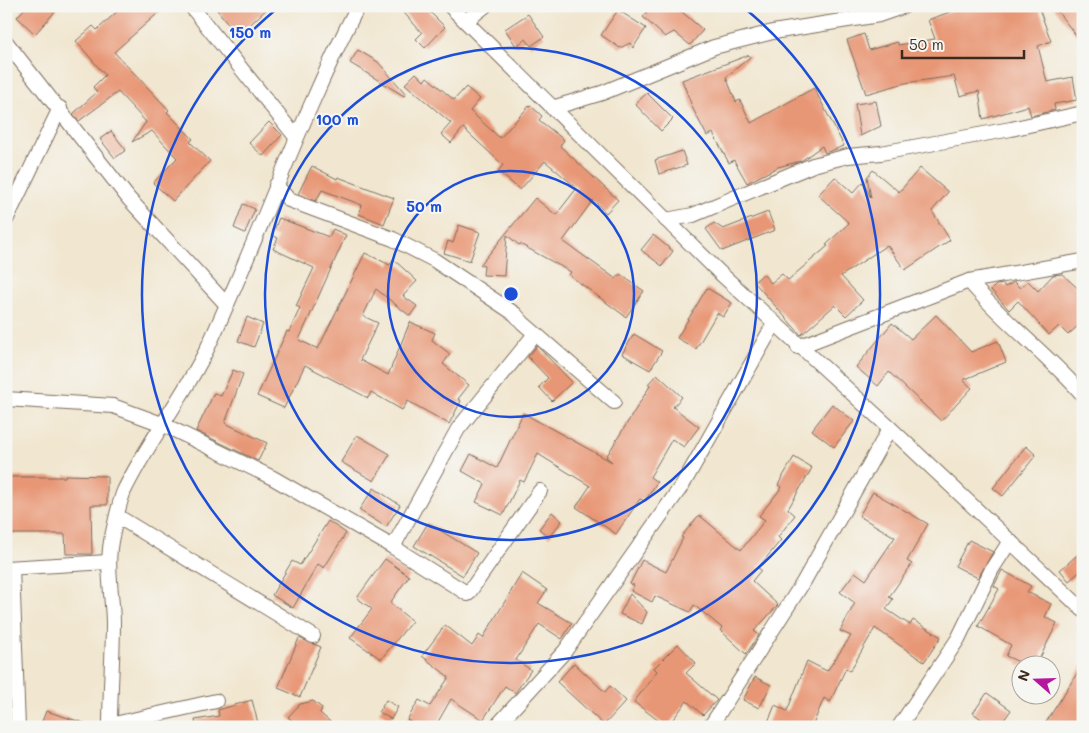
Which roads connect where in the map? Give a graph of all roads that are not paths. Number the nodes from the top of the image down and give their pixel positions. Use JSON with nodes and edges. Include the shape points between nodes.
{"nodes":[{"id":1,"x":191,"y":6,"type":"edge"},
{"id":2,"x":358,"y":6,"type":"edge"},
{"id":3,"x":450,"y":6,"type":"edge"},
{"id":4,"x":485,"y":6,"type":"edge"},
{"id":5,"x":905,"y":6,"type":"edge"},
{"id":6,"x":466,"y":21,"type":"junction"},
{"id":7,"x":6,"y":42,"type":"edge"},
{"id":8,"x":60,"y":108,"type":"junction"},
{"id":9,"x":552,"y":108,"type":"junction"},
{"id":10,"x":1083,"y":113,"type":"edge"},
{"id":11,"x":296,"y":137,"type":"junction"},
{"id":12,"x":276,"y":186,"type":"junction"},
{"id":13,"x":289,"y":200,"type":"junction"},
{"id":14,"x":269,"y":203,"type":"junction"},
{"id":15,"x":6,"y":220,"type":"edge"},
{"id":16,"x":666,"y":220,"type":"junction"},
{"id":17,"x":1083,"y":261,"type":"edge"},
{"id":18,"x":968,"y":280,"type":"junction"},
{"id":19,"x":228,"y":305,"type":"junction"},
{"id":20,"x":774,"y":324,"type":"junction"},
{"id":21,"x":536,"y":334,"type":"junction"},
{"id":22,"x":798,"y":347,"type":"junction"},
{"id":23,"x":1083,"y":395,"type":"edge"},
{"id":24,"x":6,"y":399,"type":"edge"},
{"id":25,"x":614,"y":402,"type":"dead end"},
{"id":26,"x":162,"y":424,"type":"junction"},
{"id":27,"x":890,"y":428,"type":"junction"},
{"id":28,"x":540,"y":490,"type":"dead end"},
{"id":29,"x":117,"y":516,"type":"junction"},
{"id":30,"x":1010,"y":540,"type":"junction"},
{"id":31,"x":393,"y":547,"type":"junction"},
{"id":32,"x":108,"y":562,"type":"junction"},
{"id":33,"x":9,"y":568,"type":"edge"},
{"id":34,"x":1083,"y":610,"type":"edge"},
{"id":35,"x":313,"y":636,"type":"dead end"},
{"id":36,"x":216,"y":701,"type":"dead end"},
{"id":37,"x":110,"y":726,"type":"edge"},
{"id":38,"x":18,"y":727,"type":"edge"},
{"id":39,"x":496,"y":727,"type":"edge"},
{"id":40,"x":710,"y":727,"type":"edge"},
{"id":41,"x":899,"y":727,"type":"edge"}],
"edges":[{"from":1,"to":11,"type":"street"},
{"from":2,"to":11,"type":"street"},
{"from":3,"to":6,"type":"street"},
{"from":4,"to":6,"type":"street"},
{"from":5,"to":9,"type":"street","via":[[879,15],[772,32],[714,47],[602,92]]},
{"from":6,"to":9,"type":"street"},
{"from":7,"to":8,"type":"street"},
{"from":8,"to":15,"type":"street"},
{"from":8,"to":19,"type":"street","via":[[129,198]]},
{"from":9,"to":16,"type":"street"},
{"from":10,"to":16,"type":"street","via":[[900,150],[848,156],[813,165],[693,215]]},
{"from":11,"to":12,"type":"street"},
{"from":12,"to":13,"type":"street"},
{"from":12,"to":14,"type":"street"},
{"from":13,"to":14,"type":"street"},
{"from":13,"to":21,"type":"street","via":[[393,239],[434,260],[515,314]]},
{"from":14,"to":19,"type":"street"},
{"from":16,"to":20,"type":"street"},
{"from":17,"to":18,"type":"street"},
{"from":18,"to":22,"type":"street"},
{"from":18,"to":23,"type":"street"},
{"from":19,"to":26,"type":"street","via":[[198,367]]},
{"from":20,"to":22,"type":"street"},
{"from":20,"to":39,"type":"street","via":[[683,484],[565,651]]},
{"from":21,"to":25,"type":"street"},
{"from":21,"to":31,"type":"street","via":[[458,429]]},
{"from":22,"to":27,"type":"street"},
{"from":24,"to":26,"type":"street","via":[[114,406]]},
{"from":26,"to":29,"type":"street","via":[[124,492]]},
{"from":26,"to":31,"type":"street","via":[[272,478]]},
{"from":27,"to":30,"type":"street"},
{"from":27,"to":40,"type":"street","via":[[804,581]]},
{"from":28,"to":31,"type":"street","via":[[468,594]]},
{"from":29,"to":32,"type":"street"},
{"from":29,"to":35,"type":"street"},
{"from":30,"to":34,"type":"street"},
{"from":30,"to":41,"type":"street","via":[[958,639]]},
{"from":32,"to":33,"type":"street"},
{"from":32,"to":37,"type":"street","via":[[112,620]]},
{"from":33,"to":38,"type":"street"},
{"from":36,"to":37,"type":"street"}]}
